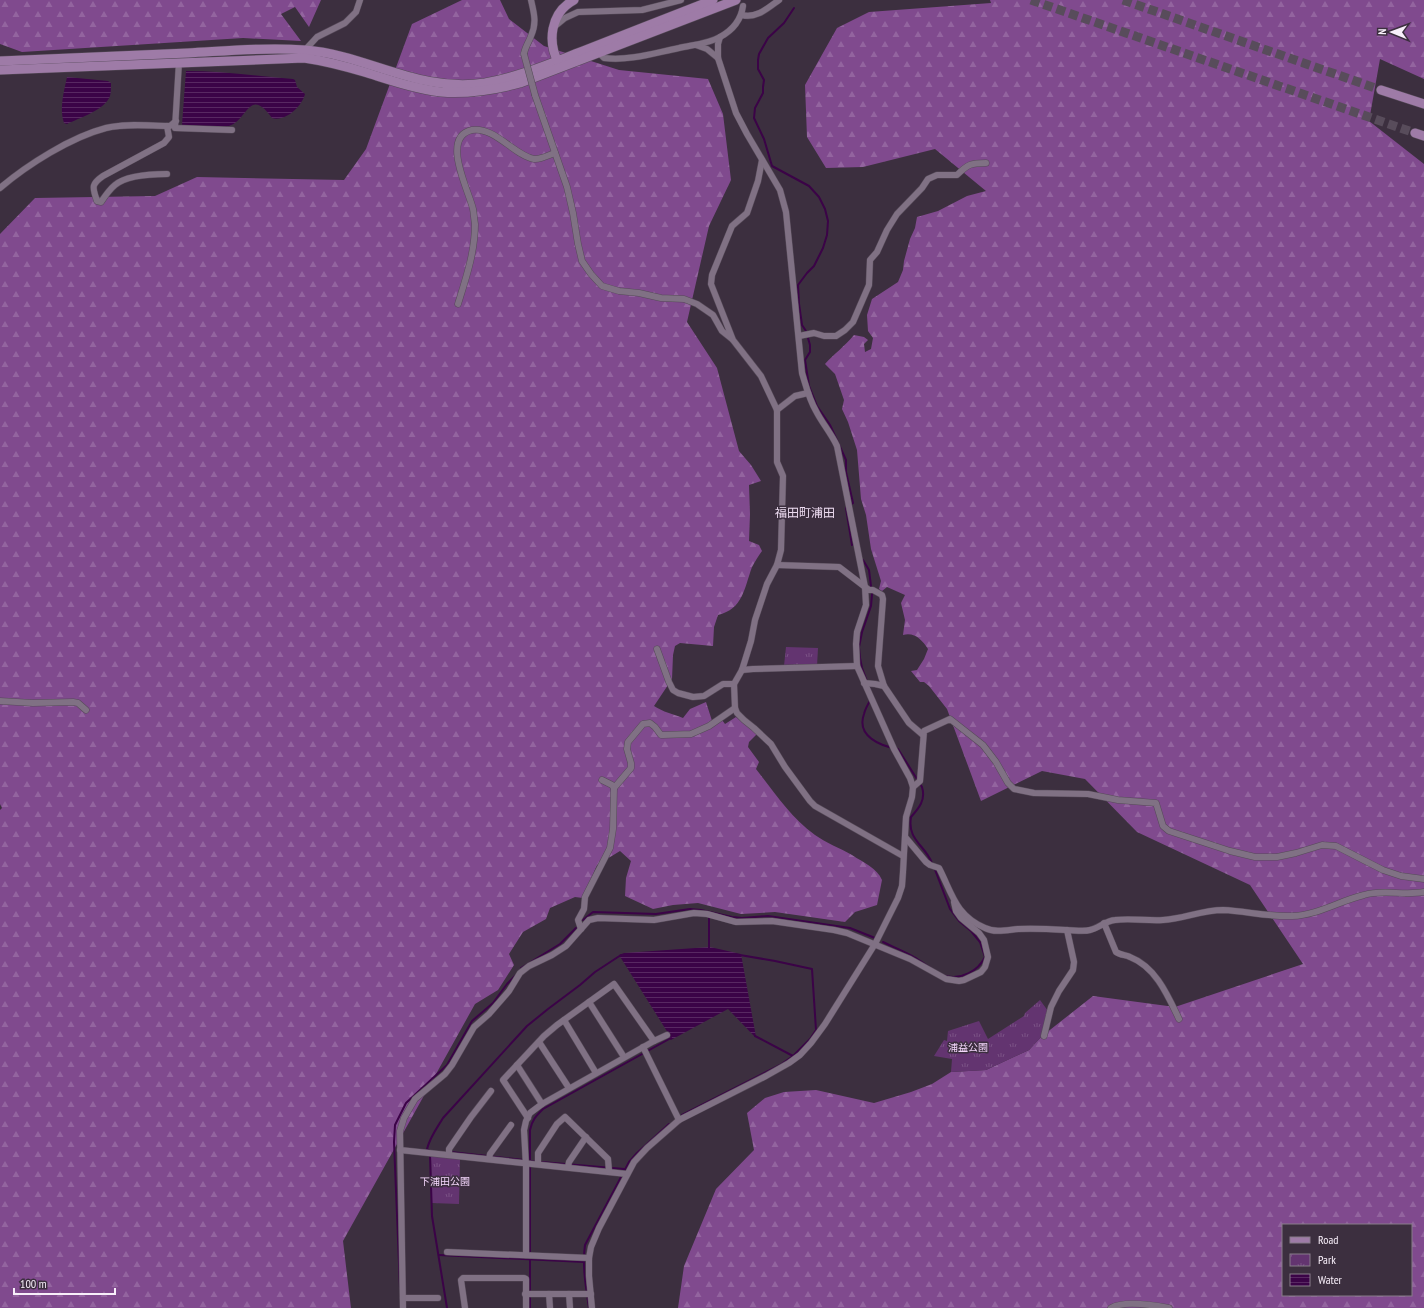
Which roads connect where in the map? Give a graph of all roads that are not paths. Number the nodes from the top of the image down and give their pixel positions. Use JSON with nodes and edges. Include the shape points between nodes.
{"nodes":[{"id":1,"x":360,"y":0,"type":"edge"},
{"id":2,"x":531,"y":0,"type":"edge"},
{"id":3,"x":574,"y":0,"type":"edge"},
{"id":4,"x":681,"y":0,"type":"edge"},
{"id":5,"x":713,"y":0,"type":"edge"},
{"id":6,"x":779,"y":0,"type":"edge"},
{"id":7,"x":740,"y":3,"type":"edge"},
{"id":8,"x":742,"y":15,"type":"junction"},
{"id":9,"x":552,"y":28,"type":"junction"},
{"id":10,"x":720,"y":37,"type":"junction"},
{"id":11,"x":695,"y":45,"type":"junction"},
{"id":12,"x":305,"y":54,"type":"junction"},
{"id":13,"x":600,"y":54,"type":"junction"},
{"id":14,"x":718,"y":58,"type":"junction"},
{"id":15,"x":0,"y":62,"type":"edge"},
{"id":16,"x":179,"y":62,"type":"junction"},
{"id":17,"x":559,"y":64,"type":"junction"},
{"id":18,"x":0,"y":70,"type":"edge"},
{"id":19,"x":1381,"y":90,"type":"tunnel mouth"},
{"id":20,"x":1424,"y":104,"type":"edge"},
{"id":21,"x":176,"y":121,"type":"junction"},
{"id":22,"x":167,"y":126,"type":"junction"},
{"id":23,"x":232,"y":130,"type":"dead end"},
{"id":24,"x":1415,"y":133,"type":"tunnel mouth"},
{"id":25,"x":1424,"y":136,"type":"edge"},
{"id":26,"x":555,"y":153,"type":"junction"},
{"id":27,"x":762,"y":160,"type":"junction"},
{"id":28,"x":986,"y":163,"type":"dead end"},
{"id":29,"x":167,"y":174,"type":"dead end"},
{"id":30,"x":0,"y":188,"type":"edge"},
{"id":31,"x":458,"y":304,"type":"dead end"},
{"id":32,"x":804,"y":335,"type":"junction"},
{"id":33,"x":733,"y":340,"type":"junction"},
{"id":34,"x":808,"y":393,"type":"junction"},
{"id":35,"x":777,"y":410,"type":"junction"},
{"id":36,"x":777,"y":565,"type":"junction"},
{"id":37,"x":869,"y":589,"type":"junction"},
{"id":38,"x":657,"y":649,"type":"dead end"},
{"id":39,"x":857,"y":666,"type":"junction"},
{"id":40,"x":742,"y":670,"type":"junction"},
{"id":41,"x":867,"y":683,"type":"junction"},
{"id":42,"x":734,"y":684,"type":"junction"},
{"id":43,"x":884,"y":686,"type":"junction"},
{"id":44,"x":0,"y":701,"type":"edge"},
{"id":45,"x":735,"y":708,"type":"junction"},
{"id":46,"x":86,"y":710,"type":"dead end"},
{"id":47,"x":923,"y":735,"type":"junction"},
{"id":48,"x":602,"y":780,"type":"dead end"},
{"id":49,"x":916,"y":784,"type":"junction"},
{"id":50,"x":614,"y":788,"type":"junction"},
{"id":51,"x":906,"y":838,"type":"junction"},
{"id":52,"x":903,"y":856,"type":"junction"},
{"id":53,"x":1424,"y":879,"type":"edge"},
{"id":54,"x":1424,"y":892,"type":"edge"},
{"id":55,"x":954,"y":902,"type":"junction"},
{"id":56,"x":1104,"y":923,"type":"junction"},
{"id":57,"x":581,"y":929,"type":"junction"},
{"id":58,"x":1067,"y":930,"type":"junction"},
{"id":59,"x":875,"y":944,"type":"junction"},
{"id":60,"x":589,"y":1002,"type":"junction"},
{"id":61,"x":1179,"y":1019,"type":"dead end"},
{"id":62,"x":564,"y":1020,"type":"junction"},
{"id":63,"x":667,"y":1035,"type":"dead end"},
{"id":64,"x":1044,"y":1036,"type":"dead end"},
{"id":65,"x":654,"y":1041,"type":"junction"},
{"id":66,"x":539,"y":1042,"type":"junction"},
{"id":67,"x":645,"y":1051,"type":"junction"},
{"id":68,"x":624,"y":1057,"type":"junction"},
{"id":69,"x":517,"y":1065,"type":"junction"},
{"id":70,"x":596,"y":1073,"type":"junction"},
{"id":71,"x":569,"y":1088,"type":"junction"},
{"id":72,"x":491,"y":1091,"type":"dead end"},
{"id":73,"x":542,"y":1104,"type":"junction"},
{"id":74,"x":528,"y":1118,"type":"junction"},
{"id":75,"x":679,"y":1120,"type":"junction"},
{"id":76,"x":511,"y":1125,"type":"dead end"},
{"id":77,"x":586,"y":1137,"type":"junction"},
{"id":78,"x":400,"y":1150,"type":"junction"},
{"id":79,"x":449,"y":1153,"type":"junction"},
{"id":80,"x":490,"y":1157,"type":"junction"},
{"id":81,"x":531,"y":1162,"type":"junction"},
{"id":82,"x":569,"y":1165,"type":"junction"},
{"id":83,"x":609,"y":1169,"type":"junction"},
{"id":84,"x":624,"y":1173,"type":"junction"},
{"id":85,"x":447,"y":1252,"type":"dead end"},
{"id":86,"x":529,"y":1255,"type":"junction"},
{"id":87,"x":586,"y":1258,"type":"junction"},
{"id":88,"x":529,"y":1294,"type":"junction"},
{"id":89,"x":549,"y":1294,"type":"junction"},
{"id":90,"x":569,"y":1294,"type":"junction"},
{"id":91,"x":588,"y":1294,"type":"junction"},
{"id":92,"x":403,"y":1298,"type":"junction"},
{"id":93,"x":438,"y":1298,"type":"dead end"},
{"id":94,"x":403,"y":1308,"type":"edge"},
{"id":95,"x":465,"y":1308,"type":"edge"},
{"id":96,"x":526,"y":1308,"type":"edge"},
{"id":97,"x":550,"y":1308,"type":"edge"},
{"id":98,"x":570,"y":1308,"type":"edge"},
{"id":99,"x":592,"y":1308,"type":"edge"},
{"id":100,"x":1111,"y":1308,"type":"edge"},
{"id":101,"x":1169,"y":1308,"type":"edge"}],
"edges":[{"from":1,"to":12,"type":"street","via":[[356,12],[345,23],[317,37]]},
{"from":2,"to":26,"type":"street","bridge":true,"via":[[535,24],[524,54]]},
{"from":3,"to":9,"type":"street","via":[[559,13]]},
{"from":4,"to":9,"type":"street","via":[[642,10],[578,12]]},
{"from":5,"to":17,"type":"street"},
{"from":6,"to":8,"type":"street","via":[[756,15]]},
{"from":7,"to":8,"type":"street"},
{"from":7,"to":13,"type":"street"},
{"from":8,"to":10,"type":"street"},
{"from":9,"to":17,"type":"street","via":[[552,48]]},
{"from":10,"to":11,"type":"street"},
{"from":10,"to":14,"type":"street"},
{"from":11,"to":13,"type":"street","via":[[625,59],[604,58]]},
{"from":11,"to":14,"type":"street","via":[[707,49]]},
{"from":12,"to":15,"type":"street","via":[[247,50]]},
{"from":12,"to":16,"type":"street"},
{"from":12,"to":17,"type":"street","via":[[407,85],[441,92],[502,88],[520,83]]},
{"from":13,"to":17,"type":"street"},
{"from":14,"to":27,"type":"street","via":[[736,113]]},
{"from":16,"to":18,"type":"street"},
{"from":16,"to":21,"type":"street"},
{"from":19,"to":20,"type":"street"},
{"from":21,"to":22,"type":"street"},
{"from":21,"to":23,"type":"street","via":[[175,128]]},
{"from":22,"to":29,"type":"street","via":[[169,137],[164,143],[103,176],[93,186],[98,201],[101,202],[120,181],[144,175]]},
{"from":22,"to":30,"type":"street","via":[[118,127],[90,133],[37,161]]},
{"from":24,"to":25,"type":"street"},
{"from":26,"to":31,"type":"street","via":[[535,159],[525,156],[499,138],[481,131],[471,130],[458,141],[461,174],[473,209],[475,224],[474,246]]},
{"from":26,"to":33,"type":"street","via":[[567,187],[582,261],[594,278],[602,286],[619,291],[684,299],[697,304],[713,315],[722,331]]},
{"from":27,"to":32,"type":"street","via":[[780,190],[786,212]]},
{"from":27,"to":33,"type":"street","via":[[747,213],[732,226],[712,275],[712,289]]},
{"from":28,"to":32,"type":"street","via":[[966,166],[958,175],[937,175],[928,179],[898,214],[870,260],[869,285],[853,322],[836,336],[814,333]]},
{"from":32,"to":34,"type":"street","via":[[802,373]]},
{"from":33,"to":35,"type":"street","via":[[761,376]]},
{"from":34,"to":35,"type":"street","via":[[795,396]]},
{"from":34,"to":37,"type":"street","via":[[815,410],[837,446]]},
{"from":35,"to":36,"type":"street","via":[[777,462],[783,476],[781,550]]},
{"from":36,"to":37,"type":"street","via":[[839,567]]},
{"from":36,"to":40,"type":"street","via":[[767,584]]},
{"from":37,"to":39,"type":"street","via":[[857,632]]},
{"from":37,"to":43,"type":"street","via":[[882,595],[883,599],[878,666]]},
{"from":38,"to":42,"type":"street","via":[[669,682],[678,693],[693,697],[704,696],[723,684]]},
{"from":39,"to":40,"type":"street"},
{"from":39,"to":41,"type":"street"},
{"from":40,"to":42,"type":"street"},
{"from":41,"to":43,"type":"street"},
{"from":41,"to":49,"type":"street","via":[[871,699],[893,748]]},
{"from":42,"to":45,"type":"street"},
{"from":43,"to":47,"type":"street","via":[[910,723]]},
{"from":44,"to":46,"type":"street","via":[[73,702]]},
{"from":45,"to":50,"type":"street","via":[[692,734],[660,735],[653,724],[643,724],[628,742],[631,768]]},
{"from":45,"to":52,"type":"street","via":[[737,713],[771,744],[815,806]]},
{"from":47,"to":49,"type":"street"},
{"from":47,"to":53,"type":"street","via":[[924,731],[950,719],[983,745],[1014,789],[1034,793],[1088,794],[1156,804],[1163,826],[1169,831],[1230,851],[1255,857],[1277,857],[1322,845],[1336,846],[1384,870],[1401,876]]},
{"from":48,"to":50,"type":"street"},
{"from":49,"to":51,"type":"street","via":[[906,817]]},
{"from":50,"to":57,"type":"street","via":[[610,848],[585,897],[584,909],[578,920]]},
{"from":51,"to":52,"type":"street"},
{"from":51,"to":55,"type":"street","via":[[926,862],[940,870]]},
{"from":52,"to":59,"type":"street","via":[[902,886]]},
{"from":54,"to":56,"type":"street","via":[[1363,895],[1325,909],[1294,916],[1223,910],[1163,920],[1115,920]]},
{"from":55,"to":58,"type":"street","via":[[968,917],[986,929]]},
{"from":55,"to":59,"type":"street","via":[[961,918],[984,940],[988,957],[981,972],[964,980],[952,981]]},
{"from":56,"to":58,"type":"street","via":[[1090,931]]},
{"from":56,"to":61,"type":"street","via":[[1116,952],[1130,956],[1151,972],[1169,997]]},
{"from":57,"to":59,"type":"street","via":[[589,920],[598,918],[654,920],[694,913],[736,922],[772,921],[847,932]]},
{"from":57,"to":78,"type":"street","via":[[566,946],[520,973],[509,991],[474,1027],[445,1074],[415,1099],[409,1107],[400,1131]]},
{"from":58,"to":64,"type":"street","via":[[1074,962],[1073,970],[1051,1007]]},
{"from":59,"to":75,"type":"street","via":[[825,1024],[800,1055],[766,1076]]},
{"from":60,"to":62,"type":"street"},
{"from":60,"to":65,"type":"street","via":[[614,984]]},
{"from":60,"to":68,"type":"street"},
{"from":62,"to":66,"type":"street"},
{"from":62,"to":70,"type":"street"},
{"from":63,"to":65,"type":"street"},
{"from":65,"to":67,"type":"street"},
{"from":66,"to":69,"type":"street"},
{"from":66,"to":71,"type":"street"},
{"from":67,"to":68,"type":"street"},
{"from":67,"to":75,"type":"street"},
{"from":68,"to":70,"type":"street"},
{"from":69,"to":73,"type":"street"},
{"from":69,"to":74,"type":"street","via":[[503,1080]]},
{"from":70,"to":71,"type":"street"},
{"from":71,"to":73,"type":"street"},
{"from":72,"to":79,"type":"street"},
{"from":73,"to":74,"type":"street","via":[[534,1109]]},
{"from":74,"to":81,"type":"street","via":[[524,1130]]},
{"from":75,"to":84,"type":"street","via":[[647,1148]]},
{"from":76,"to":80,"type":"street"},
{"from":77,"to":81,"type":"street","via":[[565,1117],[557,1124]]},
{"from":77,"to":82,"type":"street"},
{"from":77,"to":83,"type":"street","via":[[608,1159]]},
{"from":78,"to":79,"type":"street"},
{"from":78,"to":92,"type":"street"},
{"from":79,"to":80,"type":"street"},
{"from":80,"to":81,"type":"street"},
{"from":81,"to":82,"type":"street"},
{"from":81,"to":86,"type":"street"},
{"from":82,"to":83,"type":"street"},
{"from":83,"to":84,"type":"street"},
{"from":84,"to":87,"type":"street"},
{"from":85,"to":86,"type":"street"},
{"from":86,"to":87,"type":"street"},
{"from":87,"to":91,"type":"street"},
{"from":88,"to":89,"type":"street"},
{"from":88,"to":95,"type":"street","via":[[524,1278],[463,1278],[461,1280]]},
{"from":88,"to":96,"type":"street"},
{"from":89,"to":90,"type":"street"},
{"from":89,"to":97,"type":"street"},
{"from":90,"to":91,"type":"street"},
{"from":90,"to":98,"type":"street"},
{"from":91,"to":99,"type":"street"},
{"from":92,"to":93,"type":"street"},
{"from":92,"to":94,"type":"street"},
{"from":100,"to":101,"type":"street","via":[[1117,1304]]}]}
